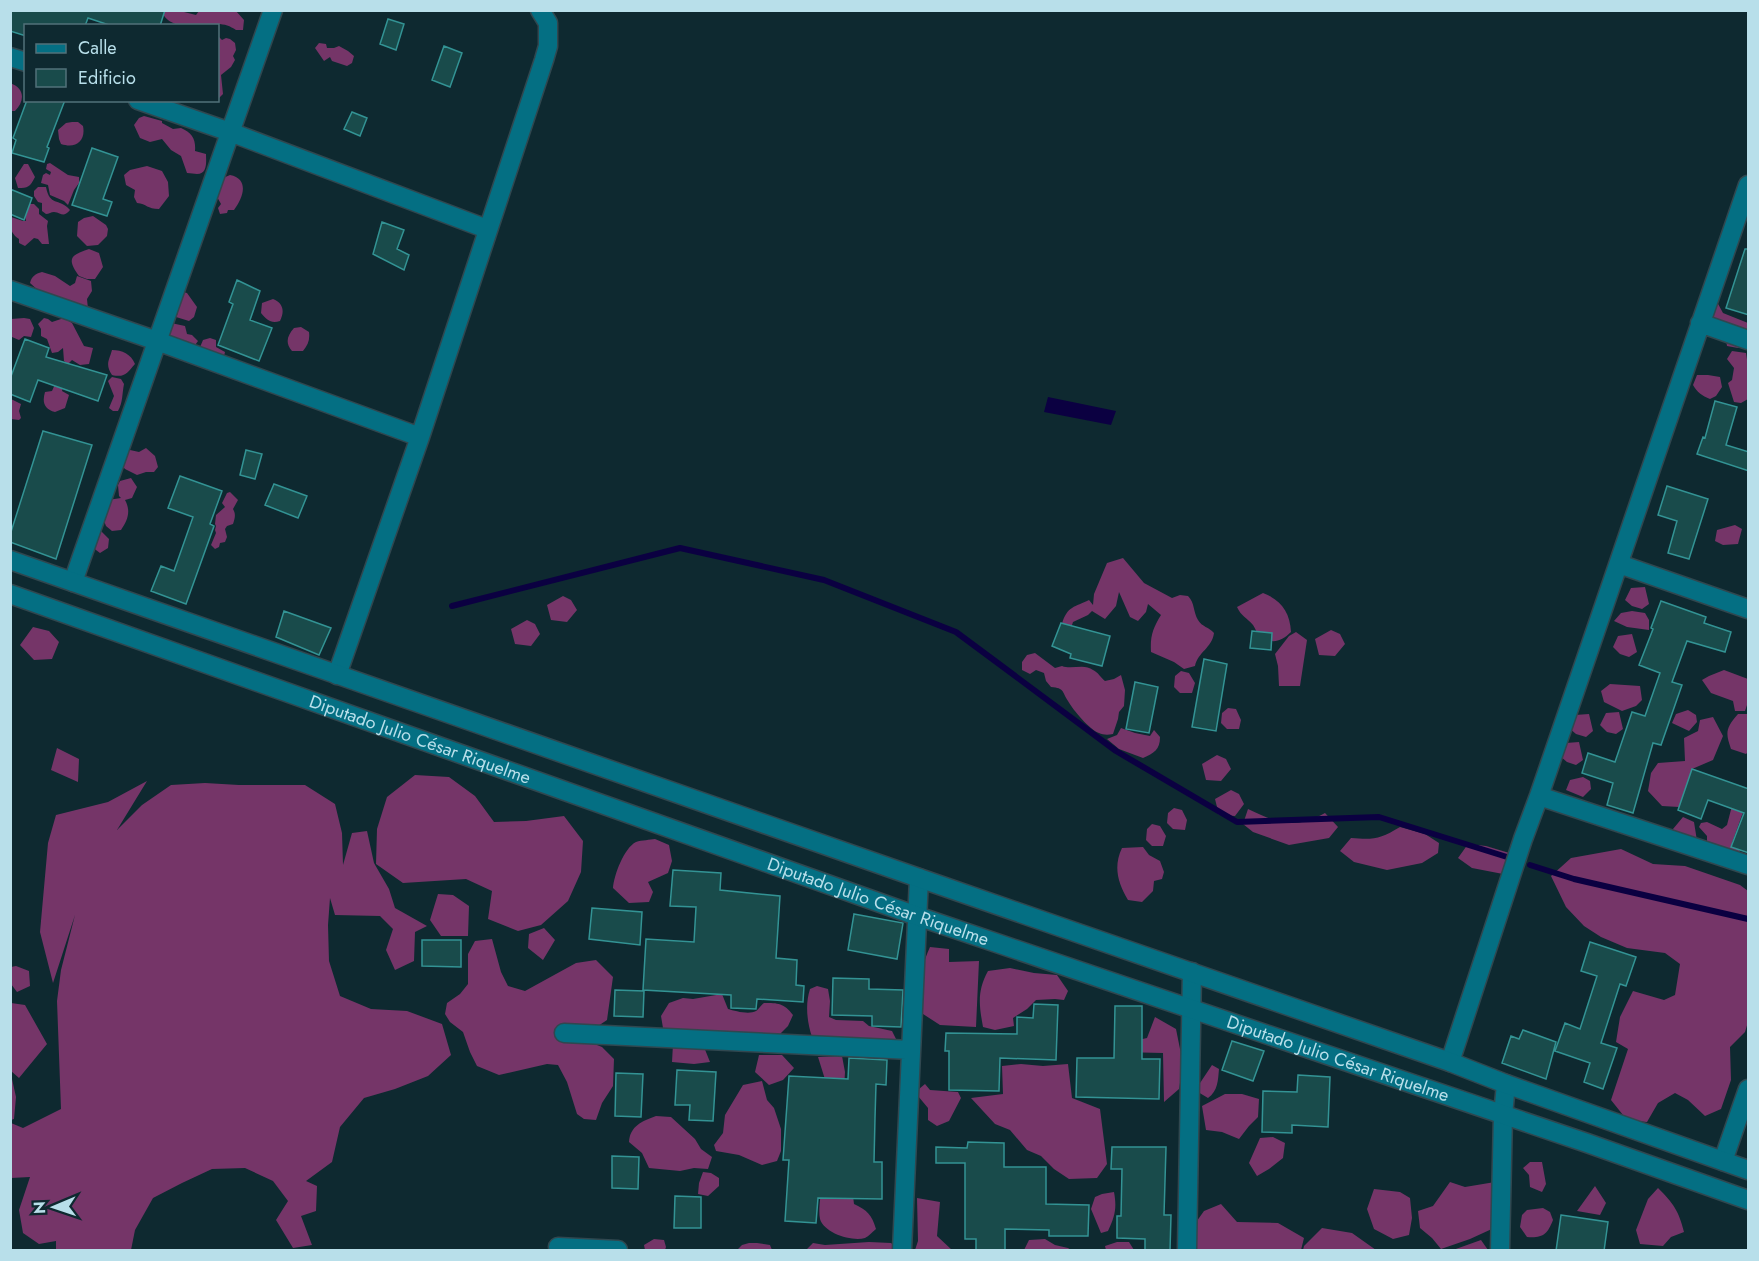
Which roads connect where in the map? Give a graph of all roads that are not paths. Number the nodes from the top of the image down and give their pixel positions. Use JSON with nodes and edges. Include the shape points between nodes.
{"nodes":[{"id":1,"x":273,"y":10,"type":"edge"},
{"id":2,"x":540,"y":10,"type":"edge"},
{"id":3,"x":144,"y":102,"type":"edge"},
{"id":4,"x":230,"y":132,"type":"junction"},
{"id":5,"x":1749,"y":185,"type":"edge"},
{"id":6,"x":488,"y":229,"type":"junction"},
{"id":7,"x":10,"y":290,"type":"edge"},
{"id":8,"x":1701,"y":323,"type":"junction"},
{"id":9,"x":157,"y":340,"type":"junction"},
{"id":10,"x":1749,"y":340,"type":"edge"},
{"id":11,"x":420,"y":437,"type":"junction"},
{"id":12,"x":10,"y":560,"type":"edge"},
{"id":13,"x":1619,"y":564,"type":"junction"},
{"id":14,"x":73,"y":582,"type":"junction"},
{"id":15,"x":10,"y":594,"type":"edge"},
{"id":16,"x":1749,"y":609,"type":"edge"},
{"id":17,"x":337,"y":675,"type":"junction"},
{"id":18,"x":1539,"y":796,"type":"junction"},
{"id":19,"x":1749,"y":865,"type":"edge"},
{"id":20,"x":919,"y":878,"type":"junction"},
{"id":21,"x":917,"y":916,"type":"junction"},
{"id":22,"x":1192,"y":972,"type":"junction"},
{"id":23,"x":1193,"y":1009,"type":"junction"},
{"id":24,"x":564,"y":1033,"type":"dead end"},
{"id":25,"x":911,"y":1050,"type":"junction"},
{"id":26,"x":1450,"y":1062,"type":"junction"},
{"id":27,"x":1506,"y":1084,"type":"junction"},
{"id":28,"x":1749,"y":1089,"type":"edge"},
{"id":29,"x":1503,"y":1115,"type":"junction"},
{"id":30,"x":1597,"y":1116,"type":"junction"},
{"id":31,"x":1587,"y":1143,"type":"junction"},
{"id":32,"x":1723,"y":1161,"type":"junction"},
{"id":33,"x":1749,"y":1170,"type":"edge"},
{"id":34,"x":1749,"y":1200,"type":"edge"},
{"id":35,"x":558,"y":1247,"type":"dead end"},
{"id":36,"x":618,"y":1251,"type":"edge"},
{"id":37,"x":902,"y":1251,"type":"edge"},
{"id":38,"x":1186,"y":1251,"type":"edge"},
{"id":39,"x":1500,"y":1251,"type":"edge"}],
"edges":[{"from":1,"to":4,"type":"street"},
{"from":2,"to":6,"type":"street","via":[[548,23],[548,46]]},
{"from":3,"to":4,"type":"street"},
{"from":4,"to":6,"type":"street"},
{"from":4,"to":9,"type":"street"},
{"from":5,"to":8,"type":"street"},
{"from":6,"to":11,"type":"street"},
{"from":7,"to":9,"type":"street"},
{"from":8,"to":10,"type":"street"},
{"from":8,"to":13,"type":"street"},
{"from":9,"to":11,"type":"street"},
{"from":9,"to":14,"type":"street"},
{"from":11,"to":17,"type":"street"},
{"from":12,"to":14,"type":"street","name":"Diputado Julio César Riquelme"},
{"from":13,"to":16,"type":"street"},
{"from":13,"to":18,"type":"street"},
{"from":14,"to":17,"type":"street","name":"Diputado Julio César Riquelme"},
{"from":15,"to":21,"type":"street","name":"Diputado Julio César Riquelme"},
{"from":17,"to":20,"type":"street","name":"Diputado Julio César Riquelme"},
{"from":18,"to":19,"type":"street"},
{"from":18,"to":26,"type":"street"},
{"from":20,"to":21,"type":"street"},
{"from":20,"to":22,"type":"street","name":"Diputado Julio César Riquelme"},
{"from":21,"to":23,"type":"street","name":"Diputado Julio César Riquelme"},
{"from":21,"to":25,"type":"street"},
{"from":22,"to":23,"type":"street"},
{"from":22,"to":26,"type":"street","name":"Diputado Julio César Riquelme"},
{"from":23,"to":29,"type":"street","name":"Diputado Julio César Riquelme"},
{"from":23,"to":38,"type":"street"},
{"from":24,"to":25,"type":"street"},
{"from":25,"to":37,"type":"street"},
{"from":26,"to":27,"type":"street","name":"Diputado Julio César Riquelme"},
{"from":27,"to":29,"type":"street"},
{"from":27,"to":30,"type":"street","name":"Diputado Julio César Riquelme"},
{"from":28,"to":32,"type":"street"},
{"from":29,"to":31,"type":"street","name":"Diputado Julio César Riquelme"},
{"from":29,"to":39,"type":"street"},
{"from":30,"to":31,"type":"street"},
{"from":30,"to":32,"type":"street","name":"Diputado Julio César Riquelme"},
{"from":31,"to":34,"type":"street","name":"Diputado Julio César Riquelme"},
{"from":32,"to":33,"type":"street","name":"Diputado Julio César Riquelme"},
{"from":35,"to":36,"type":"street"}]}
